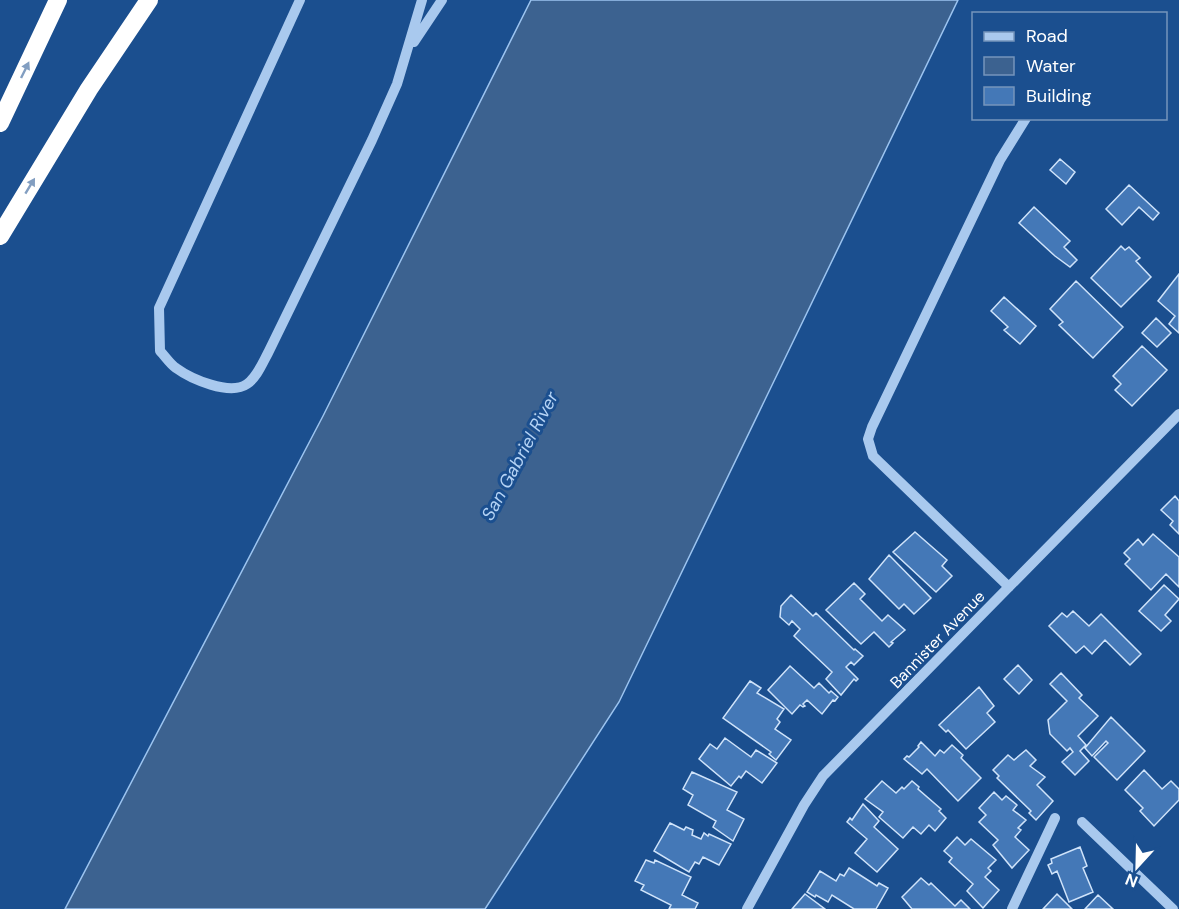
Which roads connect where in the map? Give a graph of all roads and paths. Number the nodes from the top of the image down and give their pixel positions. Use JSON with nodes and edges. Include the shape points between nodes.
{"nodes":[{"id":1,"x":58,"y":0,"type":"edge"},
{"id":2,"x":149,"y":0,"type":"edge"},
{"id":3,"x":300,"y":0,"type":"edge"},
{"id":4,"x":422,"y":0,"type":"edge"},
{"id":5,"x":441,"y":0,"type":"edge"},
{"id":6,"x":407,"y":52,"type":"junction"},
{"id":7,"x":1025,"y":120,"type":"edge"},
{"id":8,"x":0,"y":123,"type":"edge"},
{"id":9,"x":0,"y":236,"type":"edge"},
{"id":10,"x":1179,"y":414,"type":"edge"},
{"id":11,"x":1009,"y":587,"type":"junction"},
{"id":12,"x":1055,"y":818,"type":"dead end"},
{"id":13,"x":1082,"y":822,"type":"dead end"},
{"id":14,"x":747,"y":909,"type":"edge"},
{"id":15,"x":1012,"y":909,"type":"edge"},
{"id":16,"x":1173,"y":909,"type":"edge"}],
"edges":[{"from":8,"to":1,"type":"highway","one_way":true},
{"from":9,"to":2,"type":"highway","one_way":true,"via":[[89,89]]},
{"from":3,"to":6,"type":"street","via":[[159,308],[160,351],[175,368],[202,382],[229,389],[245,386],[255,377],[372,140]]},
{"from":4,"to":6,"type":"street"},
{"from":5,"to":6,"type":"street"},
{"from":7,"to":11,"type":"street","via":[[1000,160],[868,439],[873,456]]},
{"from":10,"to":11,"type":"street","name":"Bannister Avenue"},
{"from":11,"to":14,"type":"street","name":"Bannister Avenue","via":[[823,776]]},
{"from":12,"to":15,"type":"street"},
{"from":13,"to":16,"type":"street"}]}
